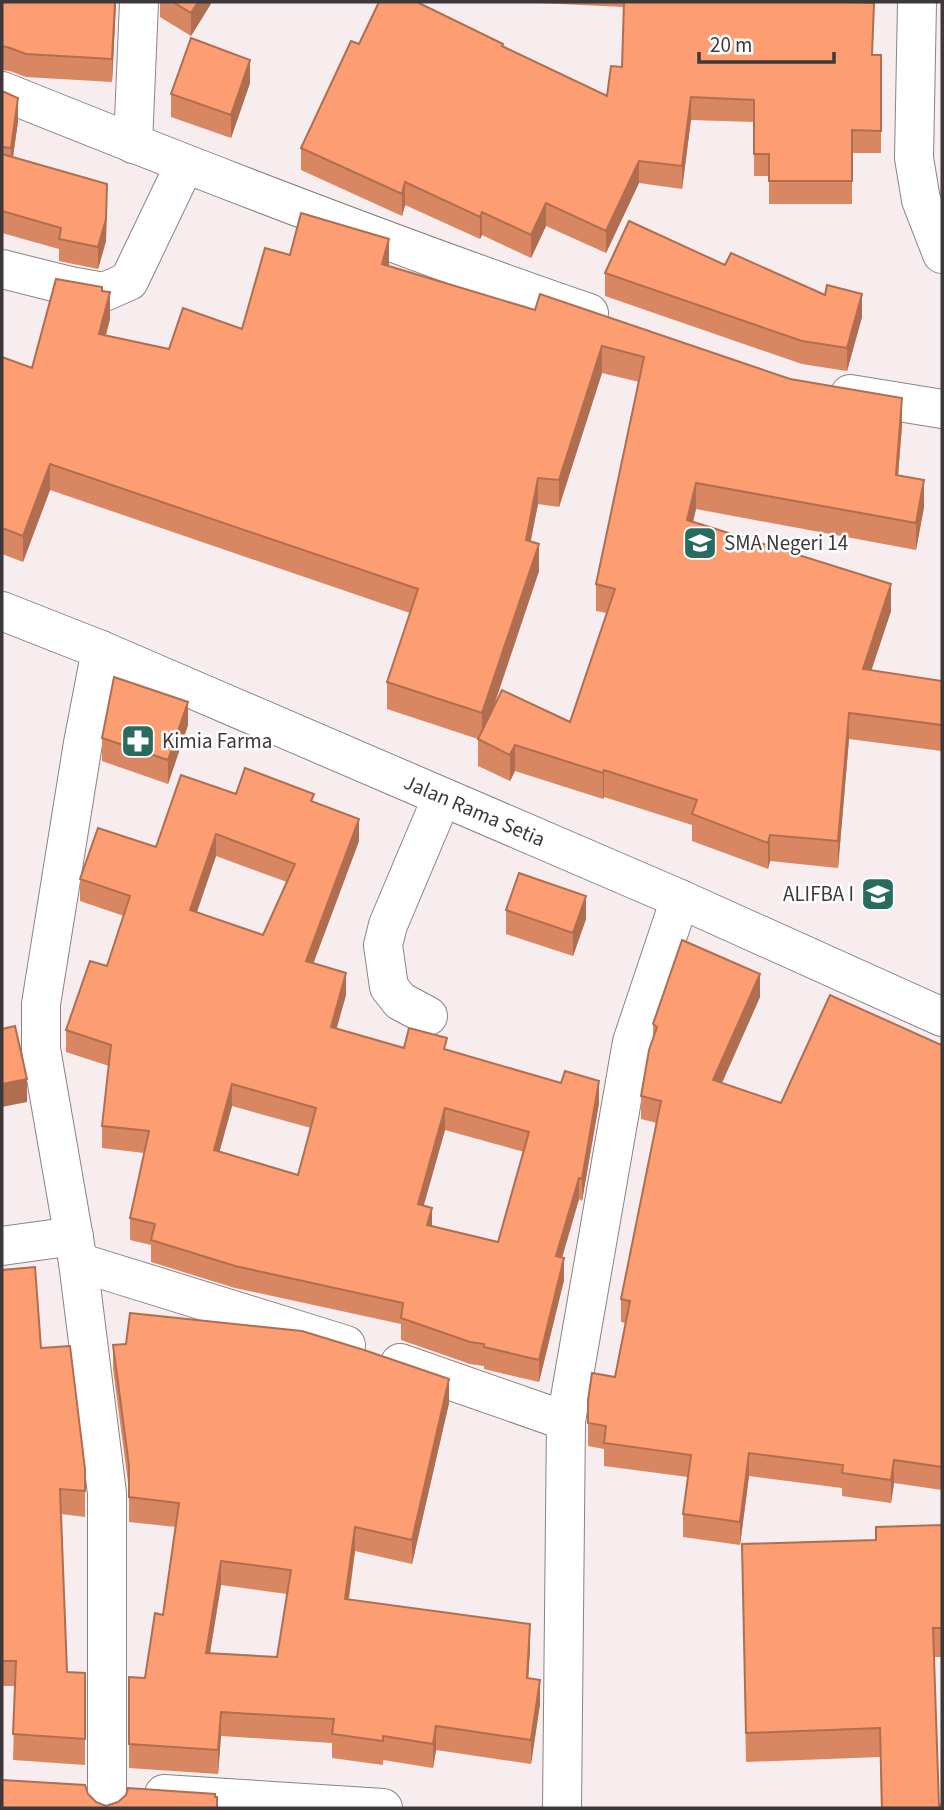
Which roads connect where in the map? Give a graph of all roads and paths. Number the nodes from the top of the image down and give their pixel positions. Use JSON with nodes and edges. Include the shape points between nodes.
{"nodes":[{"id":1,"x":139,"y":2,"type":"edge"},
{"id":2,"x":917,"y":2,"type":"edge"},
{"id":3,"x":2,"y":91,"type":"edge"},
{"id":4,"x":133,"y":144,"type":"junction"},
{"id":5,"x":185,"y":164,"type":"junction"},
{"id":6,"x":942,"y":254,"type":"edge"},
{"id":7,"x":2,"y":270,"type":"edge"},
{"id":8,"x":618,"y":323,"type":"edge"},
{"id":9,"x":810,"y":387,"type":"edge"},
{"id":10,"x":942,"y":409,"type":"edge"},
{"id":11,"x":2,"y":611,"type":"edge"},
{"id":12,"x":101,"y":650,"type":"junction"},
{"id":13,"x":442,"y":797,"type":"junction"},
{"id":14,"x":680,"y":899,"type":"junction"},
{"id":15,"x":428,"y":1016,"type":"dead end"},
{"id":16,"x":942,"y":1017,"type":"edge"},
{"id":17,"x":2,"y":1247,"type":"edge"},
{"id":18,"x":76,"y":1249,"type":"junction"},
{"id":19,"x":566,"y":1421,"type":"junction"},
{"id":20,"x":67,"y":1787,"type":"edge"},
{"id":21,"x":107,"y":1799,"type":"edge"},
{"id":22,"x":383,"y":1808,"type":"edge"},
{"id":23,"x":562,"y":1808,"type":"edge"}],
"edges":[{"from":1,"to":4,"type":"street"},
{"from":2,"to":6,"type":"street","via":[[914,158],[921,200]]},
{"from":3,"to":4,"type":"street"},
{"from":4,"to":5,"type":"street"},
{"from":5,"to":7,"type":"street","via":[[129,281],[104,292]]},
{"from":5,"to":8,"type":"street","via":[[465,271]]},
{"from":9,"to":10,"type":"street"},
{"from":11,"to":12,"type":"street","name":"Jalan Rama Setia"},
{"from":12,"to":13,"type":"street","name":"Jalan Rama Setia"},
{"from":12,"to":18,"type":"street","via":[[41,1004],[41,1049]]},
{"from":13,"to":14,"type":"street","name":"Jalan Rama Setia"},
{"from":13,"to":15,"type":"street","via":[[383,945],[389,987],[400,1001]]},
{"from":14,"to":16,"type":"street","name":"Jalan Rama Setia"},
{"from":14,"to":19,"type":"street","via":[[632,1042]]},
{"from":17,"to":18,"type":"street"},
{"from":18,"to":19,"type":"street"},
{"from":18,"to":21,"type":"street","via":[[107,1493]]},
{"from":19,"to":23,"type":"street"},
{"from":20,"to":21,"type":"street"},
{"from":21,"to":22,"type":"street"}]}
